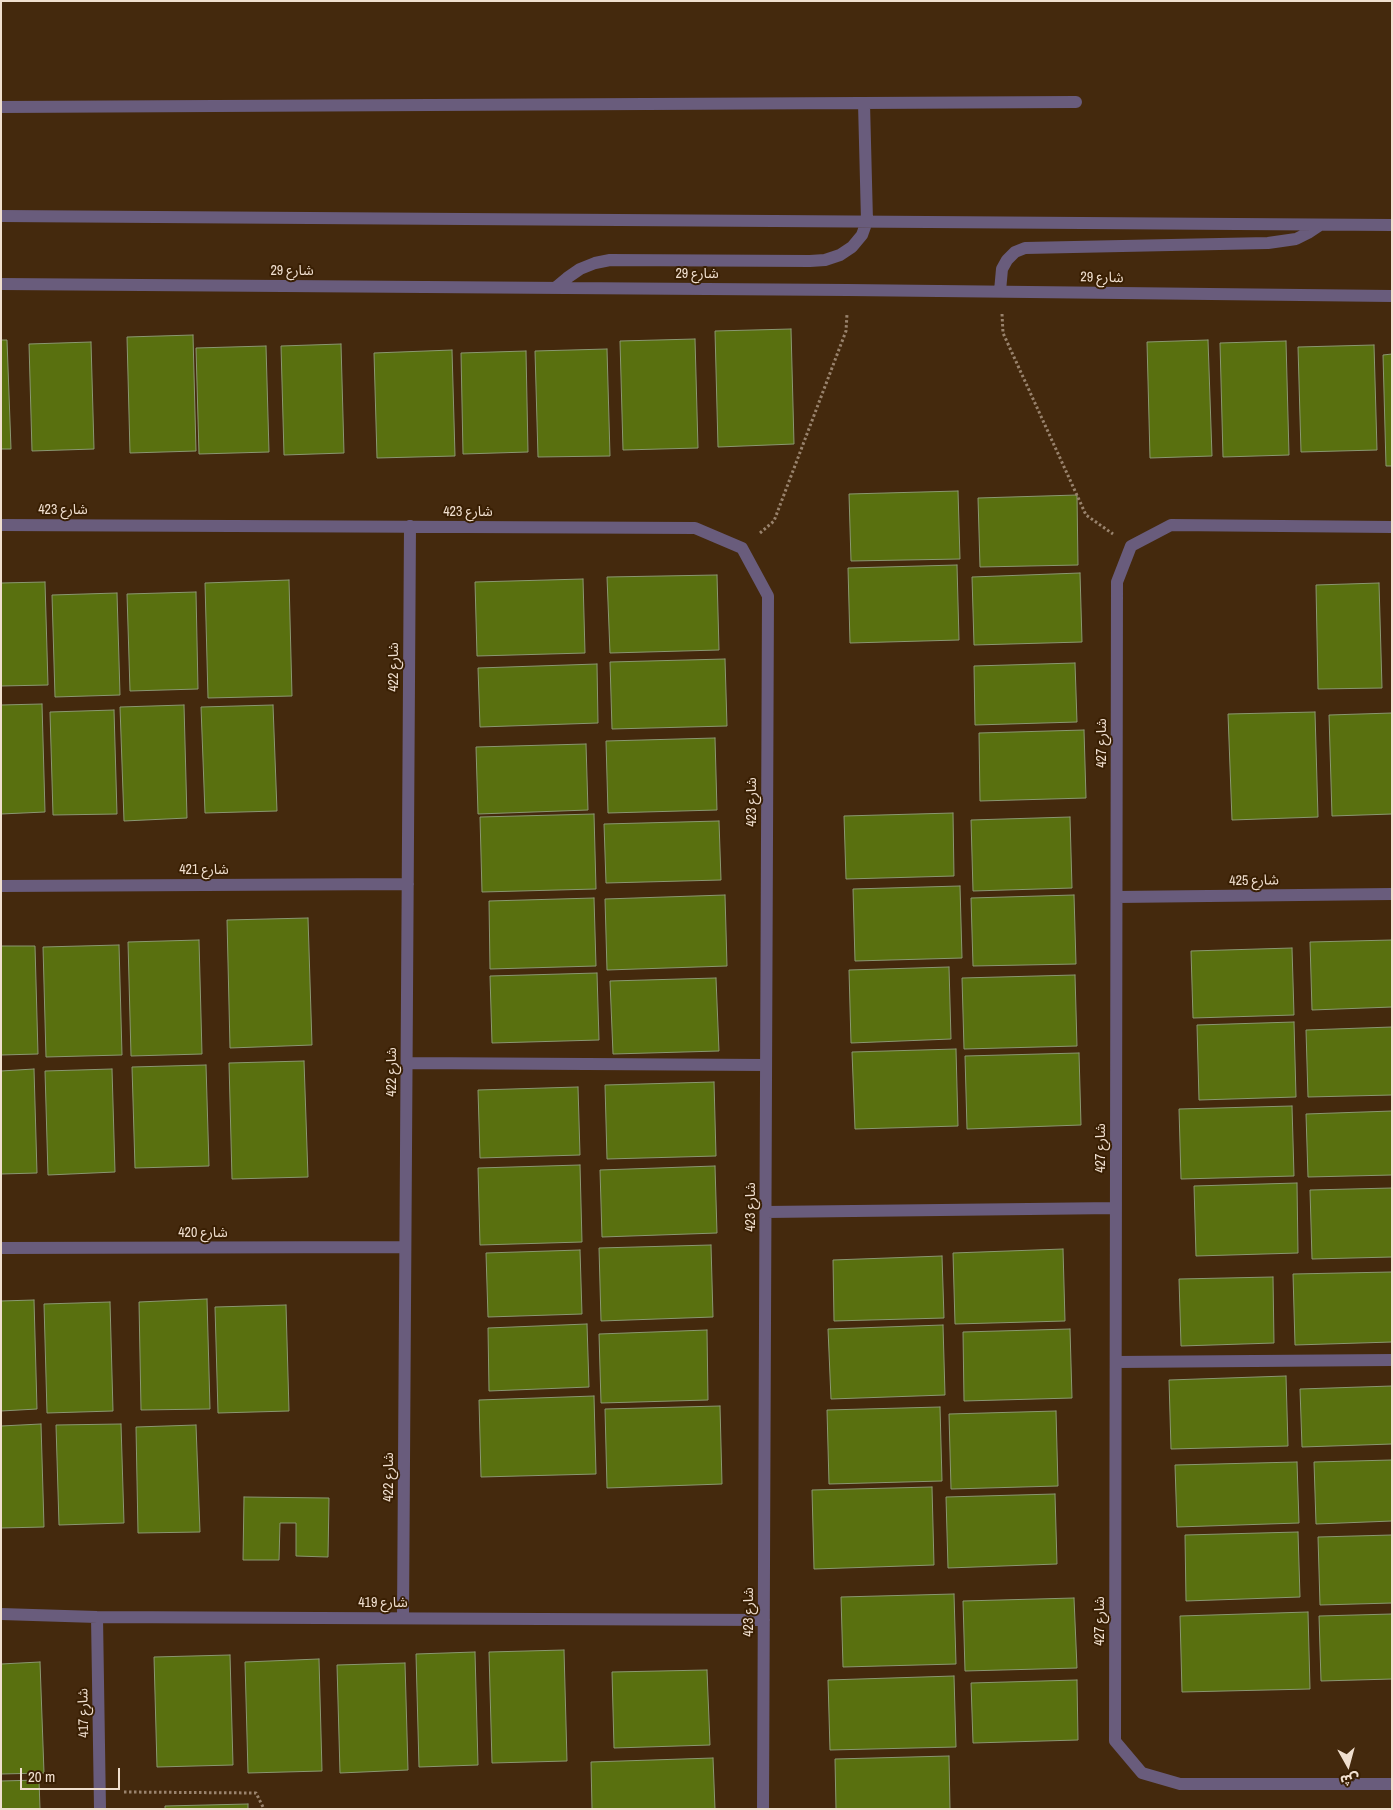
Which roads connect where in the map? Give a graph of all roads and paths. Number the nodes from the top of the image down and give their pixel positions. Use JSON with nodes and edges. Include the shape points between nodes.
{"nodes":[{"id":1,"x":1076,"y":102,"type":"dead end"},
{"id":2,"x":864,"y":103,"type":"junction"},
{"id":3,"x":1,"y":108,"type":"edge"},
{"id":4,"x":1,"y":216,"type":"edge"},
{"id":5,"x":867,"y":221,"type":"junction"},
{"id":6,"x":1320,"y":225,"type":"junction"},
{"id":7,"x":1392,"y":225,"type":"edge"},
{"id":8,"x":1,"y":284,"type":"edge"},
{"id":9,"x":555,"y":288,"type":"junction"},
{"id":10,"x":848,"y":290,"type":"junction"},
{"id":11,"x":1000,"y":291,"type":"junction"},
{"id":12,"x":1392,"y":296,"type":"edge"},
{"id":13,"x":1,"y":525,"type":"edge"},
{"id":14,"x":410,"y":526,"type":"junction"},
{"id":15,"x":1392,"y":527,"type":"edge"},
{"id":16,"x":1131,"y":546,"type":"junction"},
{"id":17,"x":742,"y":548,"type":"junction"},
{"id":18,"x":408,"y":884,"type":"junction"},
{"id":19,"x":1,"y":886,"type":"edge"},
{"id":20,"x":1392,"y":894,"type":"edge"},
{"id":21,"x":1117,"y":897,"type":"junction"},
{"id":22,"x":407,"y":1063,"type":"junction"},
{"id":23,"x":766,"y":1065,"type":"junction"},
{"id":24,"x":1116,"y":1208,"type":"junction"},
{"id":25,"x":766,"y":1212,"type":"junction"},
{"id":26,"x":405,"y":1247,"type":"junction"},
{"id":27,"x":1,"y":1248,"type":"edge"},
{"id":28,"x":1392,"y":1360,"type":"edge"},
{"id":29,"x":1116,"y":1362,"type":"junction"},
{"id":30,"x":1,"y":1614,"type":"edge"},
{"id":31,"x":97,"y":1617,"type":"junction"},
{"id":32,"x":403,"y":1618,"type":"junction"},
{"id":33,"x":764,"y":1620,"type":"junction"},
{"id":34,"x":1392,"y":1784,"type":"edge"},
{"id":35,"x":101,"y":1792,"type":"junction"},
{"id":36,"x":100,"y":1809,"type":"edge"},
{"id":37,"x":264,"y":1809,"type":"edge"},
{"id":38,"x":763,"y":1809,"type":"edge"}],
"edges":[{"from":1,"to":2,"type":"street"},
{"from":2,"to":3,"type":"street"},
{"from":2,"to":5,"type":"street"},
{"from":4,"to":5,"type":"street"},
{"from":5,"to":6,"type":"street"},
{"from":5,"to":9,"type":"street","via":[[862,235],[852,247],[825,260],[610,260],[580,269]]},
{"from":6,"to":7,"type":"street"},
{"from":6,"to":11,"type":"street","via":[[1296,239],[1268,243],[1025,248],[1014,252],[1007,260],[1002,270]]},
{"from":8,"to":9,"type":"street","name":"شارع 29"},
{"from":9,"to":10,"type":"street","name":"شارع 29"},
{"from":10,"to":11,"type":"street","name":"شارع 29"},
{"from":10,"to":17,"type":"path","via":[[846,331],[774,521]]},
{"from":11,"to":12,"type":"street","name":"شارع 29"},
{"from":11,"to":16,"type":"path","via":[[1003,333],[1086,515]]},
{"from":13,"to":14,"type":"street","name":"شارع 423"},
{"from":14,"to":17,"type":"street","name":"شارع 423","via":[[696,528]]},
{"from":14,"to":18,"type":"street","name":"شارع 422"},
{"from":15,"to":16,"type":"street","via":[[1171,525]]},
{"from":16,"to":21,"type":"street","name":"شارع 427","via":[[1118,582]]},
{"from":17,"to":23,"type":"street","name":"شارع 423","via":[[768,596]]},
{"from":18,"to":19,"type":"street","name":"شارع 421"},
{"from":18,"to":22,"type":"street","name":"شارع 422"},
{"from":20,"to":21,"type":"street","name":"شارع 425"},
{"from":21,"to":24,"type":"street","name":"شارع 427"},
{"from":22,"to":23,"type":"street"},
{"from":22,"to":26,"type":"street","name":"شارع 422"},
{"from":23,"to":25,"type":"street","name":"شارع 423"},
{"from":24,"to":25,"type":"street"},
{"from":24,"to":29,"type":"street","name":"شارع 427"},
{"from":25,"to":33,"type":"street","name":"شارع 423"},
{"from":26,"to":27,"type":"street","name":"شارع 420"},
{"from":26,"to":32,"type":"street","name":"شارع 422"},
{"from":28,"to":29,"type":"street"},
{"from":29,"to":34,"type":"street","name":"شارع 427","via":[[1115,1741],[1142,1773],[1180,1784]]},
{"from":30,"to":31,"type":"street","name":"شارع 419"},
{"from":31,"to":32,"type":"street","name":"شارع 419"},
{"from":31,"to":35,"type":"street","name":"شارع 417"},
{"from":32,"to":33,"type":"street","name":"شارع 419"},
{"from":33,"to":38,"type":"street","name":"شارع 423"},
{"from":35,"to":36,"type":"street","name":"شارع 417"},
{"from":35,"to":37,"type":"path","via":[[256,1793]]}]}
